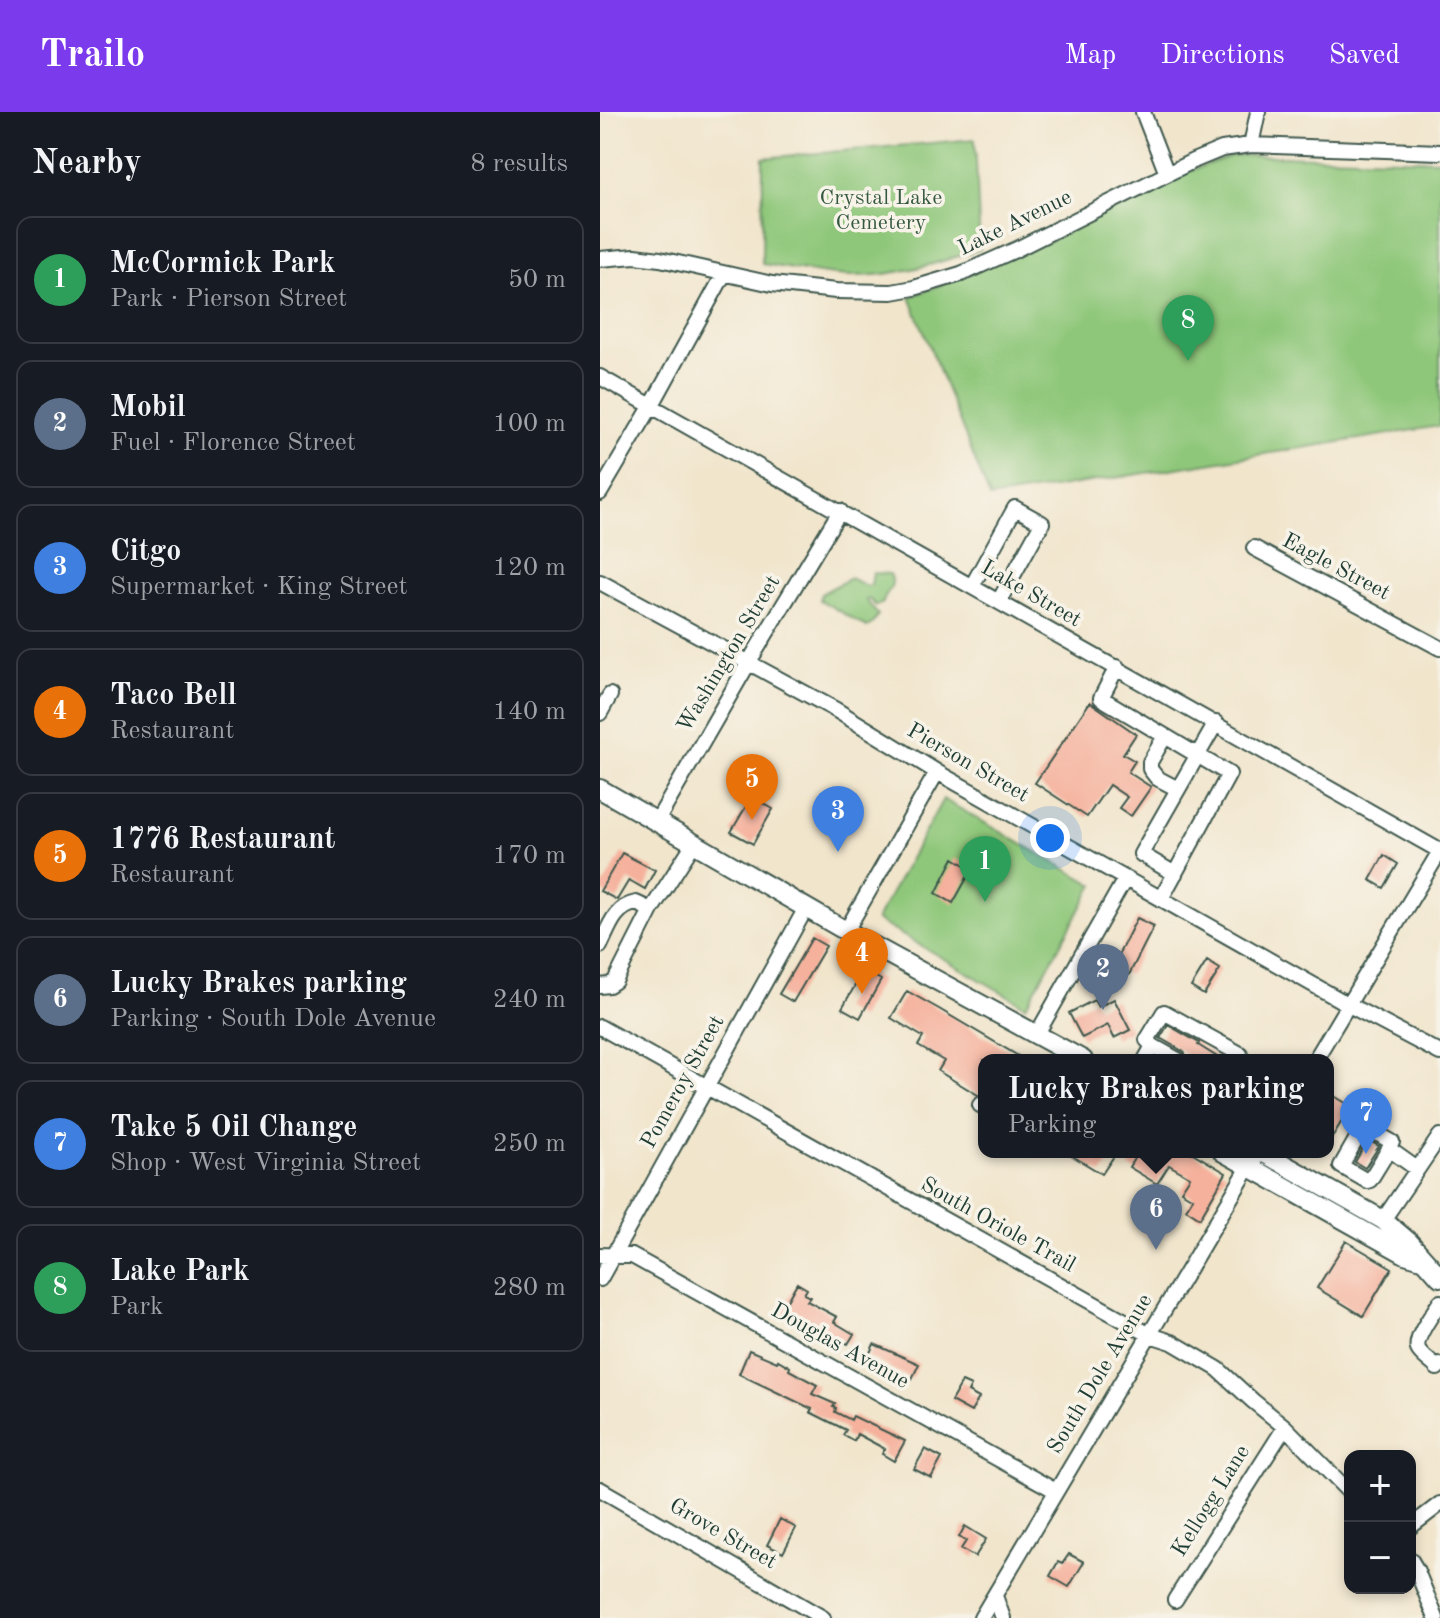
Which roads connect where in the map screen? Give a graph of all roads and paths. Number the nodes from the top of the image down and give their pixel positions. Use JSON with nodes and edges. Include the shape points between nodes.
{"nodes":[{"id":1,"x":1143,"y":112,"type":"edge"},
{"id":2,"x":1258,"y":112,"type":"edge"},
{"id":3,"x":1251,"y":145,"type":"junction"},
{"id":4,"x":1440,"y":152,"type":"edge"},
{"id":5,"x":1167,"y":174,"type":"junction"},
{"id":6,"x":600,"y":259,"type":"edge"},
{"id":7,"x":724,"y":274,"type":"junction"},
{"id":8,"x":600,"y":377,"type":"edge"},
{"id":9,"x":652,"y":405,"type":"junction"},
{"id":10,"x":600,"y":493,"type":"edge"},
{"id":11,"x":840,"y":511,"type":"junction"},
{"id":12,"x":1254,"y":548,"type":"dead end"},
{"id":13,"x":600,"y":582,"type":"edge"},
{"id":14,"x":972,"y":586,"type":"junction"},
{"id":15,"x":999,"y":601,"type":"junction"},
{"id":16,"x":1440,"y":648,"type":"edge"},
{"id":17,"x":749,"y":662,"type":"junction"},
{"id":18,"x":1117,"y":667,"type":"junction"},
{"id":19,"x":610,"y":695,"type":"dead end"},
{"id":20,"x":600,"y":713,"type":"edge"},
{"id":21,"x":1216,"y":723,"type":"junction"},
{"id":22,"x":1165,"y":736,"type":"junction"},
{"id":23,"x":1197,"y":755,"type":"junction"},
{"id":24,"x":937,"y":772,"type":"junction"},
{"id":25,"x":600,"y":789,"type":"edge"},
{"id":26,"x":1178,"y":789,"type":"junction"},
{"id":27,"x":657,"y":821,"type":"junction"},
{"id":28,"x":694,"y":843,"type":"junction"},
{"id":29,"x":1440,"y":851,"type":"edge"},
{"id":30,"x":1175,"y":874,"type":"junction"},
{"id":31,"x":1125,"y":879,"type":"junction"},
{"id":32,"x":1161,"y":899,"type":"junction"},
{"id":33,"x":806,"y":908,"type":"junction"},
{"id":34,"x":651,"y":910,"type":"junction"},
{"id":35,"x":846,"y":931,"type":"junction"},
{"id":36,"x":600,"y":946,"type":"edge"},
{"id":37,"x":600,"y":986,"type":"edge"},
{"id":38,"x":1349,"y":1005,"type":"junction"},
{"id":39,"x":600,"y":1027,"type":"edge"},
{"id":40,"x":1037,"y":1034,"type":"junction"},
{"id":41,"x":1153,"y":1046,"type":"junction"},
{"id":42,"x":1440,"y":1053,"type":"edge"},
{"id":43,"x":1072,"y":1054,"type":"edge"},
{"id":44,"x":1148,"y":1054,"type":"edge"},
{"id":45,"x":1167,"y":1054,"type":"edge"},
{"id":46,"x":1240,"y":1054,"type":"edge"},
{"id":47,"x":1319,"y":1054,"type":"edge"},
{"id":48,"x":705,"y":1087,"type":"junction"},
{"id":49,"x":1440,"y":1136,"type":"edge"},
{"id":50,"x":1389,"y":1149,"type":"dead end"},
{"id":51,"x":1256,"y":1158,"type":"edge"},
{"id":52,"x":1259,"y":1158,"type":"edge"},
{"id":53,"x":1417,"y":1169,"type":"junction"},
{"id":54,"x":1377,"y":1227,"type":"junction"},
{"id":55,"x":607,"y":1254,"type":"edge"},
{"id":56,"x":1440,"y":1277,"type":"edge"},
{"id":57,"x":600,"y":1279,"type":"edge"},
{"id":58,"x":1440,"y":1302,"type":"edge"},
{"id":59,"x":1150,"y":1335,"type":"junction"},
{"id":60,"x":1440,"y":1365,"type":"edge"},
{"id":61,"x":1285,"y":1427,"type":"junction"},
{"id":62,"x":1344,"y":1487,"type":"edge"},
{"id":63,"x":600,"y":1489,"type":"edge"},
{"id":64,"x":1056,"y":1491,"type":"junction"},
{"id":65,"x":1440,"y":1504,"type":"edge"},
{"id":66,"x":1416,"y":1522,"type":"edge"},
{"id":67,"x":1416,"y":1569,"type":"edge"},
{"id":68,"x":995,"y":1596,"type":"junction"},
{"id":69,"x":1175,"y":1600,"type":"dead end"},
{"id":70,"x":823,"y":1618,"type":"edge"},
{"id":71,"x":981,"y":1618,"type":"edge"},
{"id":72,"x":1003,"y":1618,"type":"edge"},
{"id":73,"x":1436,"y":1618,"type":"edge"}],
"edges":[{"from":1,"to":5,"type":"street"},
{"from":2,"to":3,"type":"street"},
{"from":3,"to":4,"type":"street","name":"Lake Avenue"},
{"from":3,"to":5,"type":"street","name":"Lake Avenue","via":[[1222,149]]},
{"from":5,"to":7,"type":"street","name":"Lake Avenue","via":[[1001,256],[914,288],[836,291]]},
{"from":6,"to":7,"type":"street","name":"Lake Avenue","via":[[635,256]]},
{"from":7,"to":9,"type":"street"},
{"from":8,"to":9,"type":"street","name":"Lake Street"},
{"from":9,"to":10,"type":"street"},
{"from":9,"to":11,"type":"street","name":"Lake Street"},
{"from":11,"to":14,"type":"street","name":"Lake Street"},
{"from":11,"to":17,"type":"street","name":"Washington Street"},
{"from":12,"to":16,"type":"street","name":"Eagle Street"},
{"from":13,"to":17,"type":"street","name":"Pierson Street"},
{"from":14,"to":15,"type":"street","name":"Lake Street"},
{"from":14,"to":15,"type":"street","via":[[1015,508],[1042,523]]},
{"from":15,"to":18,"type":"street","name":"Lake Street"},
{"from":17,"to":24,"type":"street","name":"Pierson Street"},
{"from":17,"to":27,"type":"street","name":"Washington Street"},
{"from":18,"to":21,"type":"street","name":"Lake Street"},
{"from":18,"to":22,"type":"street","via":[[1101,698]]},
{"from":19,"to":20,"type":"street"},
{"from":21,"to":23,"type":"street"},
{"from":21,"to":29,"type":"street","name":"Lake Street"},
{"from":22,"to":23,"type":"street"},
{"from":22,"to":26,"type":"street","via":[[1150,769]]},
{"from":23,"to":26,"type":"street"},
{"from":23,"to":30,"type":"street","via":[[1229,774]]},
{"from":24,"to":31,"type":"street","name":"Pierson Street"},
{"from":24,"to":35,"type":"street"},
{"from":25,"to":27,"type":"main road"},
{"from":26,"to":30,"type":"street","via":[[1141,854]]},
{"from":27,"to":28,"type":"main road"},
{"from":28,"to":33,"type":"main road"},
{"from":28,"to":34,"type":"street"},
{"from":29,"to":38,"type":"street"},
{"from":30,"to":32,"type":"street"},
{"from":31,"to":32,"type":"street","name":"Pierson Street"},
{"from":31,"to":40,"type":"street"},
{"from":32,"to":38,"type":"street","name":"Pierson Street"},
{"from":33,"to":35,"type":"main road"},
{"from":33,"to":48,"type":"street","name":"Pomeroy Street"},
{"from":34,"to":36,"type":"street","via":[[636,903],[622,908]]},
{"from":34,"to":37,"type":"street","via":[[615,981]]},
{"from":35,"to":40,"type":"main road"},
{"from":38,"to":42,"type":"street","name":"Pierson Street"},
{"from":38,"to":47,"type":"street"},
{"from":39,"to":48,"type":"street","name":"South Oriole Trail"},
{"from":40,"to":43,"type":"main road"},
{"from":41,"to":44,"type":"street"},
{"from":41,"to":45,"type":"street"},
{"from":41,"to":46,"type":"street","via":[[1147,1040],[1164,1012]]},
{"from":48,"to":55,"type":"street","name":"Pomeroy Street"},
{"from":48,"to":59,"type":"street","name":"South Oriole Trail"},
{"from":49,"to":53,"type":"street"},
{"from":50,"to":53,"type":"street"},
{"from":51,"to":59,"type":"street","name":"South Dole Avenue"},
{"from":52,"to":54,"type":"main road"},
{"from":53,"to":54,"type":"street"},
{"from":54,"to":56,"type":"main road","via":[[1409,1242]]},
{"from":55,"to":57,"type":"street","name":"Pomeroy Street"},
{"from":55,"to":64,"type":"street","name":"Douglas Avenue","via":[[632,1256]]},
{"from":58,"to":60,"type":"street","via":[[1417,1340],[1422,1354],[1437,1368]]},
{"from":59,"to":61,"type":"street","name":"South Oriole Trail","via":[[1218,1369]]},
{"from":59,"to":64,"type":"street","name":"South Dole Avenue"},
{"from":61,"to":62,"type":"street","name":"South Oriole Trail"},
{"from":61,"to":69,"type":"street","name":"Kellogg Lane"},
{"from":63,"to":70,"type":"street","name":"Grove Street"},
{"from":64,"to":68,"type":"street","name":"South Dole Avenue"},
{"from":65,"to":66,"type":"street"},
{"from":67,"to":73,"type":"street"},
{"from":68,"to":71,"type":"street","name":"South Dole Avenue"},
{"from":68,"to":72,"type":"street"}]}
